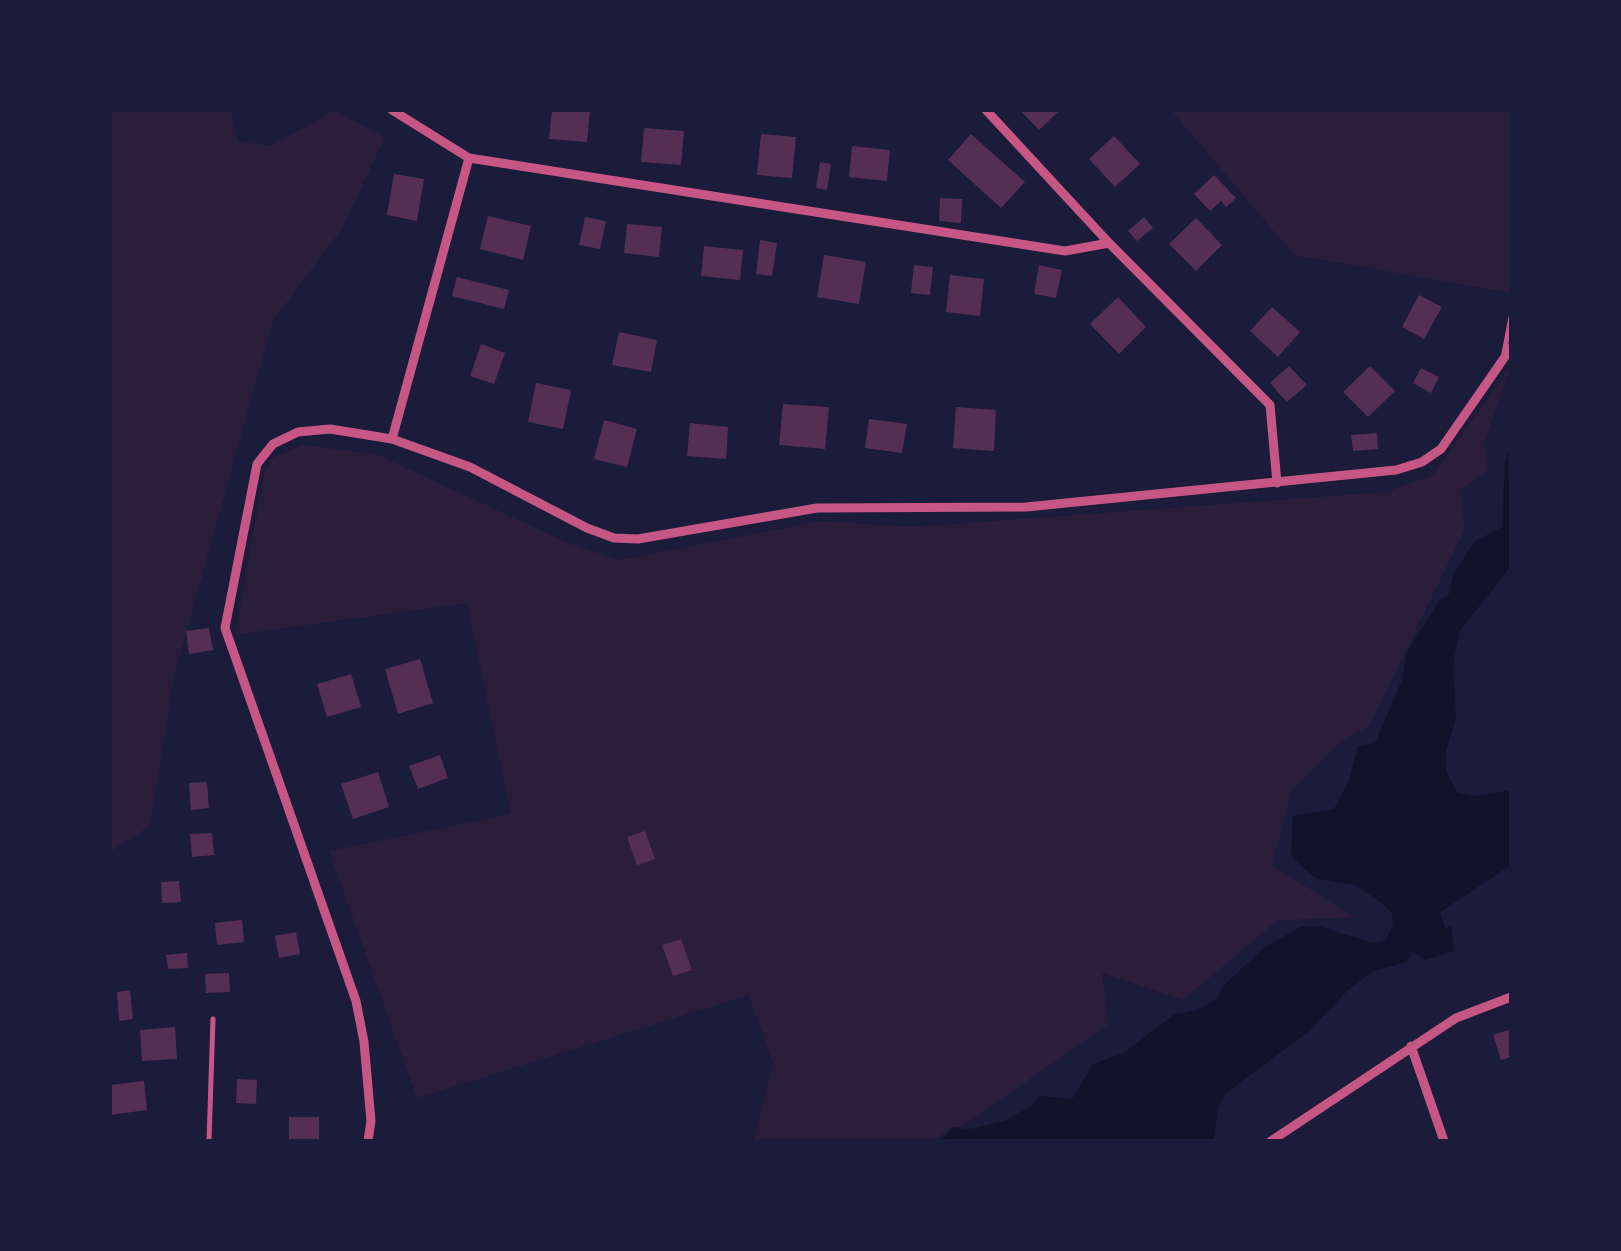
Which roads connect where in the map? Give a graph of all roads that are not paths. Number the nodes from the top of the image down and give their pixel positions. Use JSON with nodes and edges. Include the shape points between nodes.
{"nodes":[{"id":1,"x":392,"y":110,"type":"edge"},
{"id":2,"x":986,"y":110,"type":"edge"},
{"id":3,"x":469,"y":158,"type":"junction"},
{"id":4,"x":1109,"y":244,"type":"junction"},
{"id":5,"x":1511,"y":317,"type":"edge"},
{"id":6,"x":1507,"y":351,"type":"edge"},
{"id":7,"x":392,"y":440,"type":"junction"},
{"id":8,"x":1277,"y":483,"type":"junction"},
{"id":9,"x":1511,"y":997,"type":"edge"},
{"id":10,"x":213,"y":1019,"type":"dead end"},
{"id":11,"x":1411,"y":1046,"type":"junction"},
{"id":12,"x":209,"y":1141,"type":"edge"},
{"id":13,"x":368,"y":1141,"type":"edge"},
{"id":14,"x":1271,"y":1141,"type":"edge"},
{"id":15,"x":1444,"y":1141,"type":"edge"}],
"edges":[{"from":1,"to":3,"type":"street"},
{"from":2,"to":4,"type":"street"},
{"from":3,"to":4,"type":"street","via":[[1066,251]]},
{"from":3,"to":7,"type":"street"},
{"from":4,"to":8,"type":"street","via":[[1270,405]]},
{"from":5,"to":6,"type":"lane"},
{"from":6,"to":8,"type":"street","via":[[1441,449],[1422,462]]},
{"from":7,"to":8,"type":"street","via":[[470,466],[587,528],[638,539],[816,508],[1026,507]]},
{"from":7,"to":13,"type":"street","via":[[330,429],[298,432],[272,444],[257,464],[225,628],[356,1002]]},
{"from":9,"to":11,"type":"street","via":[[1456,1018]]},
{"from":10,"to":12,"type":"lane"},
{"from":11,"to":14,"type":"street"},
{"from":11,"to":15,"type":"street"}]}
